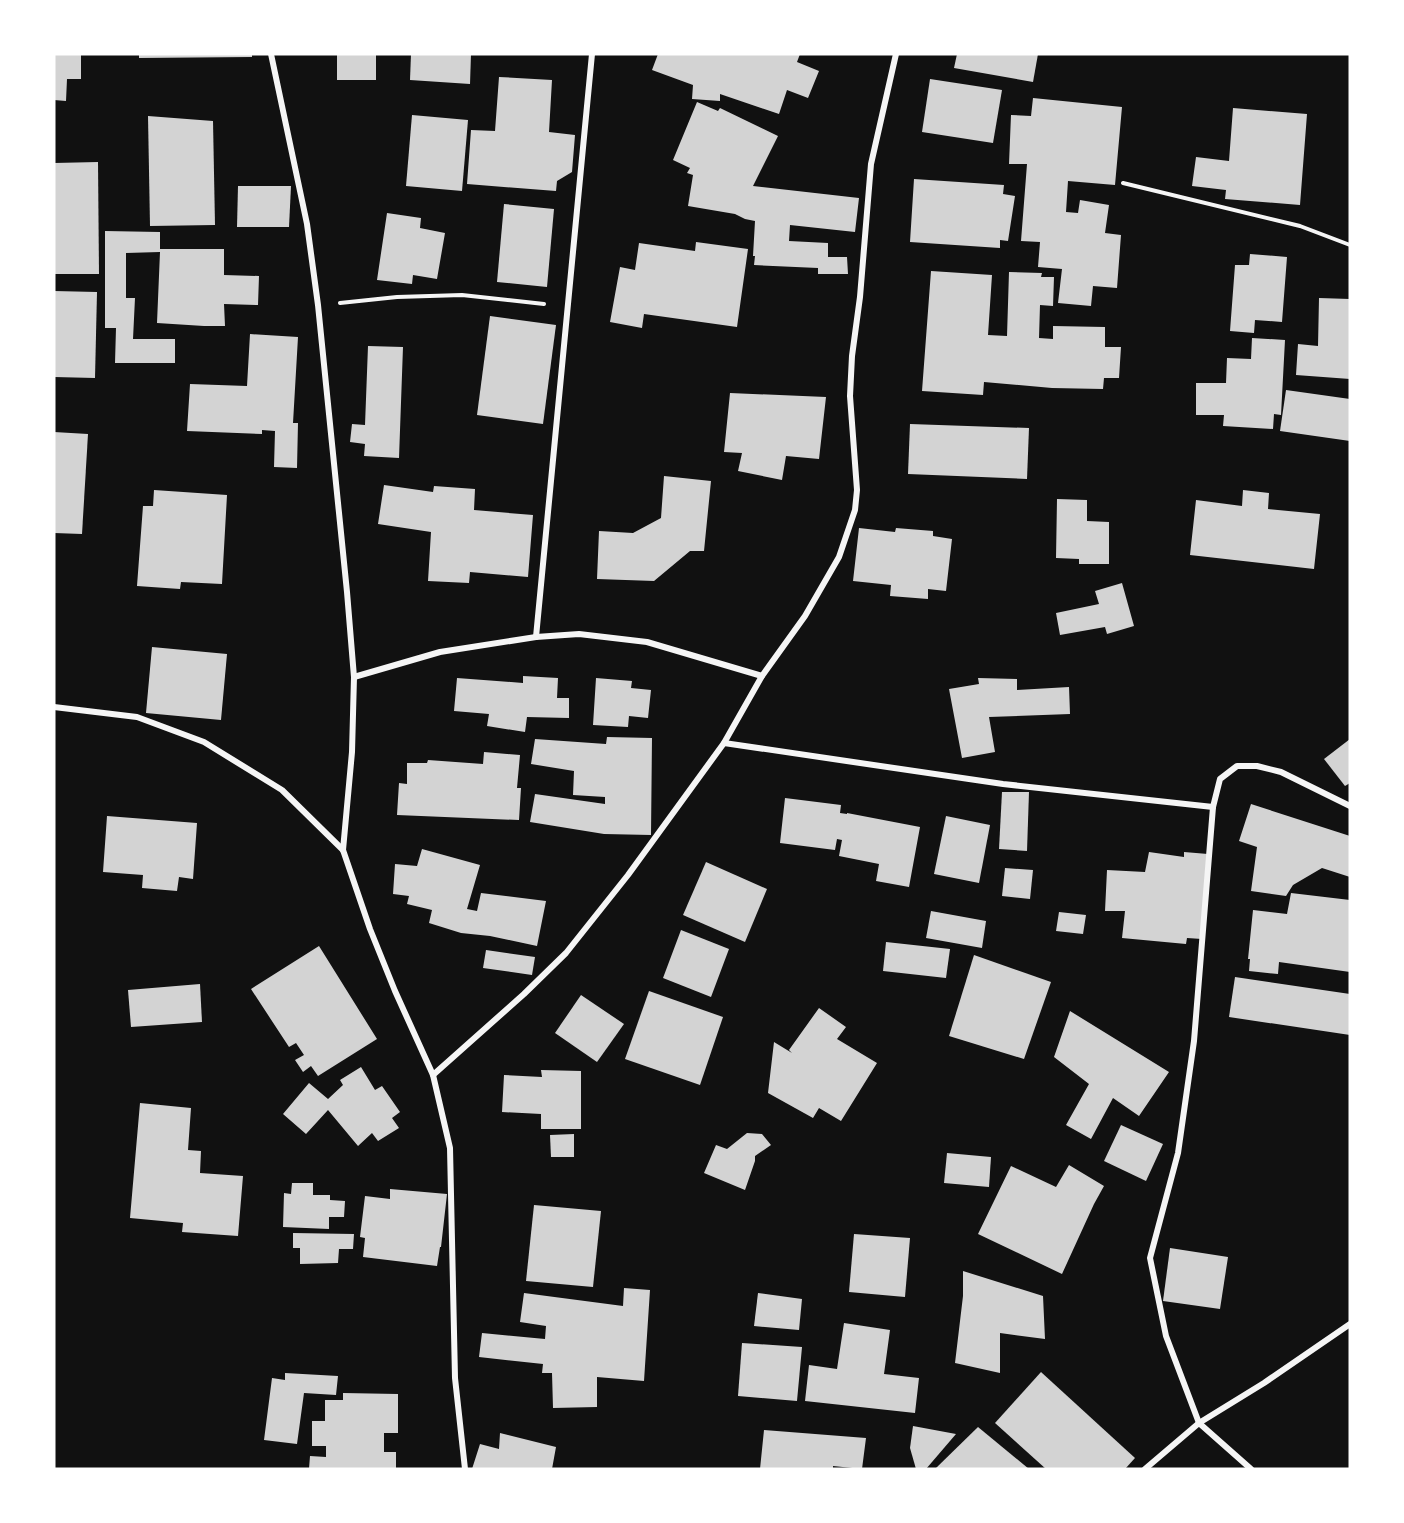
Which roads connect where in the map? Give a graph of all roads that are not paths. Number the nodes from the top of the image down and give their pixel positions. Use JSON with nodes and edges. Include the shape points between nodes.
{"nodes":[{"id":1,"x":270,"y":54,"type":"edge"},
{"id":2,"x":592,"y":54,"type":"edge"},
{"id":3,"x":896,"y":54,"type":"edge"},
{"id":4,"x":536,"y":637,"type":"junction"},
{"id":5,"x":762,"y":676,"type":"junction"},
{"id":6,"x":354,"y":677,"type":"junction"},
{"id":7,"x":54,"y":707,"type":"edge"},
{"id":8,"x":724,"y":743,"type":"junction"},
{"id":9,"x":1350,"y":806,"type":"edge"},
{"id":10,"x":1213,"y":807,"type":"junction"},
{"id":11,"x":343,"y":850,"type":"junction"},
{"id":12,"x":433,"y":1075,"type":"junction"},
{"id":13,"x":1350,"y":1324,"type":"edge"},
{"id":14,"x":1199,"y":1423,"type":"junction"},
{"id":15,"x":465,"y":1469,"type":"edge"},
{"id":16,"x":1145,"y":1469,"type":"edge"},
{"id":17,"x":1251,"y":1469,"type":"edge"}],
"edges":[{"from":1,"to":6,"type":"street","via":[[307,225],[318,305]]},
{"from":2,"to":4,"type":"street"},
{"from":3,"to":5,"type":"street","via":[[871,164],[852,356],[855,510],[838,557],[805,616]]},
{"from":4,"to":5,"type":"street","via":[[579,634],[647,642]]},
{"from":4,"to":6,"type":"street","via":[[440,652]]},
{"from":5,"to":8,"type":"street"},
{"from":6,"to":11,"type":"street"},
{"from":7,"to":11,"type":"street","via":[[137,717],[204,742],[282,790]]},
{"from":8,"to":10,"type":"street","via":[[1003,784]]},
{"from":8,"to":12,"type":"street","via":[[566,953]]},
{"from":9,"to":10,"type":"street","via":[[1281,772],[1237,766],[1220,779]]},
{"from":10,"to":14,"type":"street","via":[[1194,1041],[1178,1153],[1150,1258],[1166,1336]]},
{"from":11,"to":12,"type":"street","via":[[369,929]]},
{"from":12,"to":15,"type":"street","via":[[450,1148],[455,1378]]},
{"from":13,"to":14,"type":"street"},
{"from":14,"to":16,"type":"street"},
{"from":14,"to":17,"type":"street"}]}
